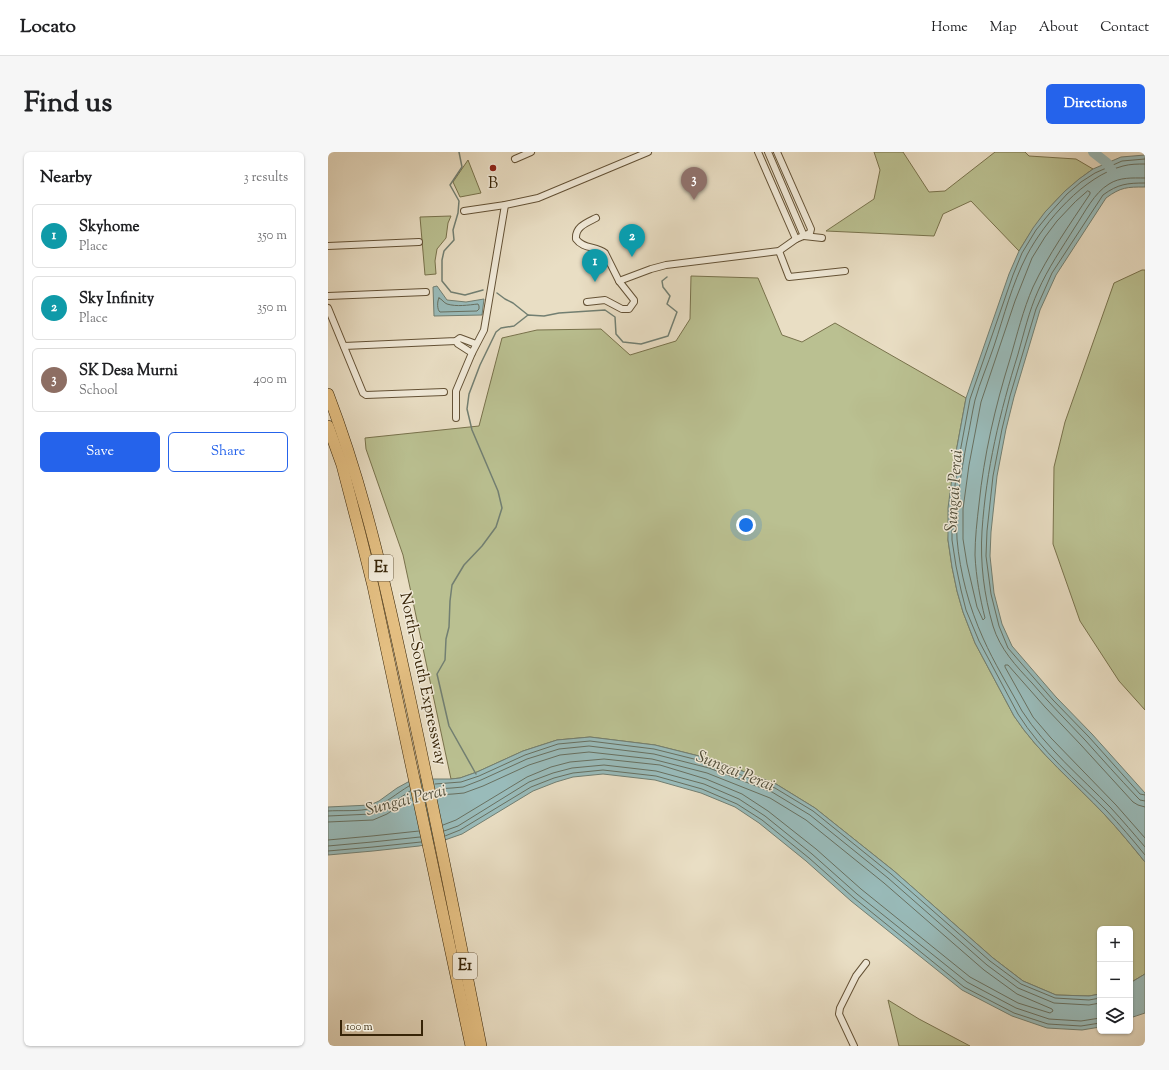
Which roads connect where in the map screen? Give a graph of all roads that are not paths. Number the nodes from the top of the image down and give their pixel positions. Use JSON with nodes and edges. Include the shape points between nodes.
{"nodes":[{"id":1,"x":531,"y":152,"type":"edge"},
{"id":2,"x":648,"y":152,"type":"edge"},
{"id":3,"x":758,"y":152,"type":"edge"},
{"id":4,"x":768,"y":152,"type":"edge"},
{"id":5,"x":777,"y":152,"type":"edge"},
{"id":6,"x":515,"y":159,"type":"dead end"},
{"id":7,"x":505,"y":205,"type":"junction"},
{"id":8,"x":464,"y":211,"type":"dead end"},
{"id":9,"x":596,"y":218,"type":"dead end"},
{"id":10,"x":804,"y":236,"type":"junction"},
{"id":11,"x":822,"y":238,"type":"dead end"},
{"id":12,"x":796,"y":239,"type":"junction"},
{"id":13,"x":418,"y":242,"type":"dead end"},
{"id":14,"x":328,"y":246,"type":"edge"},
{"id":15,"x":779,"y":251,"type":"junction"},
{"id":16,"x":845,"y":271,"type":"dead end"},
{"id":17,"x":619,"y":281,"type":"junction"},
{"id":18,"x":426,"y":292,"type":"dead end"},
{"id":19,"x":328,"y":296,"type":"edge"},
{"id":20,"x":586,"y":302,"type":"dead end"},
{"id":21,"x":328,"y":308,"type":"edge"},
{"id":22,"x":456,"y":341,"type":"junction"},
{"id":23,"x":476,"y":344,"type":"junction"},
{"id":24,"x":344,"y":346,"type":"junction"},
{"id":25,"x":472,"y":353,"type":"junction"},
{"id":26,"x":444,"y":392,"type":"dead end"},
{"id":27,"x":328,"y":394,"type":"edge"},
{"id":28,"x":456,"y":418,"type":"dead end"},
{"id":29,"x":328,"y":426,"type":"edge"},
{"id":30,"x":866,"y":963,"type":"dead end"},
{"id":31,"x":471,"y":1046,"type":"edge"},
{"id":32,"x":481,"y":1046,"type":"edge"},
{"id":33,"x":854,"y":1046,"type":"edge"}],
"edges":[{"from":1,"to":6,"type":"street"},
{"from":2,"to":7,"type":"street","via":[[538,198]]},
{"from":3,"to":12,"type":"street"},
{"from":4,"to":10,"type":"street"},
{"from":5,"to":10,"type":"street","via":[[811,229],[810,233]]},
{"from":7,"to":8,"type":"street"},
{"from":7,"to":23,"type":"street","via":[[484,330]]},
{"from":9,"to":17,"type":"street","via":[[581,226],[576,239],[582,245],[605,253]]},
{"from":10,"to":11,"type":"street"},
{"from":10,"to":12,"type":"street"},
{"from":12,"to":15,"type":"street"},
{"from":13,"to":14,"type":"street"},
{"from":15,"to":16,"type":"street","via":[[789,277]]},
{"from":15,"to":17,"type":"street","via":[[666,265]]},
{"from":17,"to":20,"type":"street","via":[[634,300],[629,309],[622,309],[605,300]]},
{"from":18,"to":19,"type":"street"},
{"from":21,"to":24,"type":"street"},
{"from":22,"to":23,"type":"street","via":[[460,338]]},
{"from":22,"to":24,"type":"street"},
{"from":22,"to":25,"type":"street"},
{"from":23,"to":25,"type":"street"},
{"from":24,"to":26,"type":"street","via":[[366,395]]},
{"from":25,"to":28,"type":"street","via":[[456,391]]},
{"from":27,"to":32,"type":"highway","name":"North–South Expressway","number":"E1","via":[[355,470],[386,585]]},
{"from":29,"to":31,"type":"highway","name":"North–South Expressway","number":"E1","via":[[342,465],[360,534]]},
{"from":30,"to":33,"type":"street","via":[[856,976],[839,1014]]}]}
